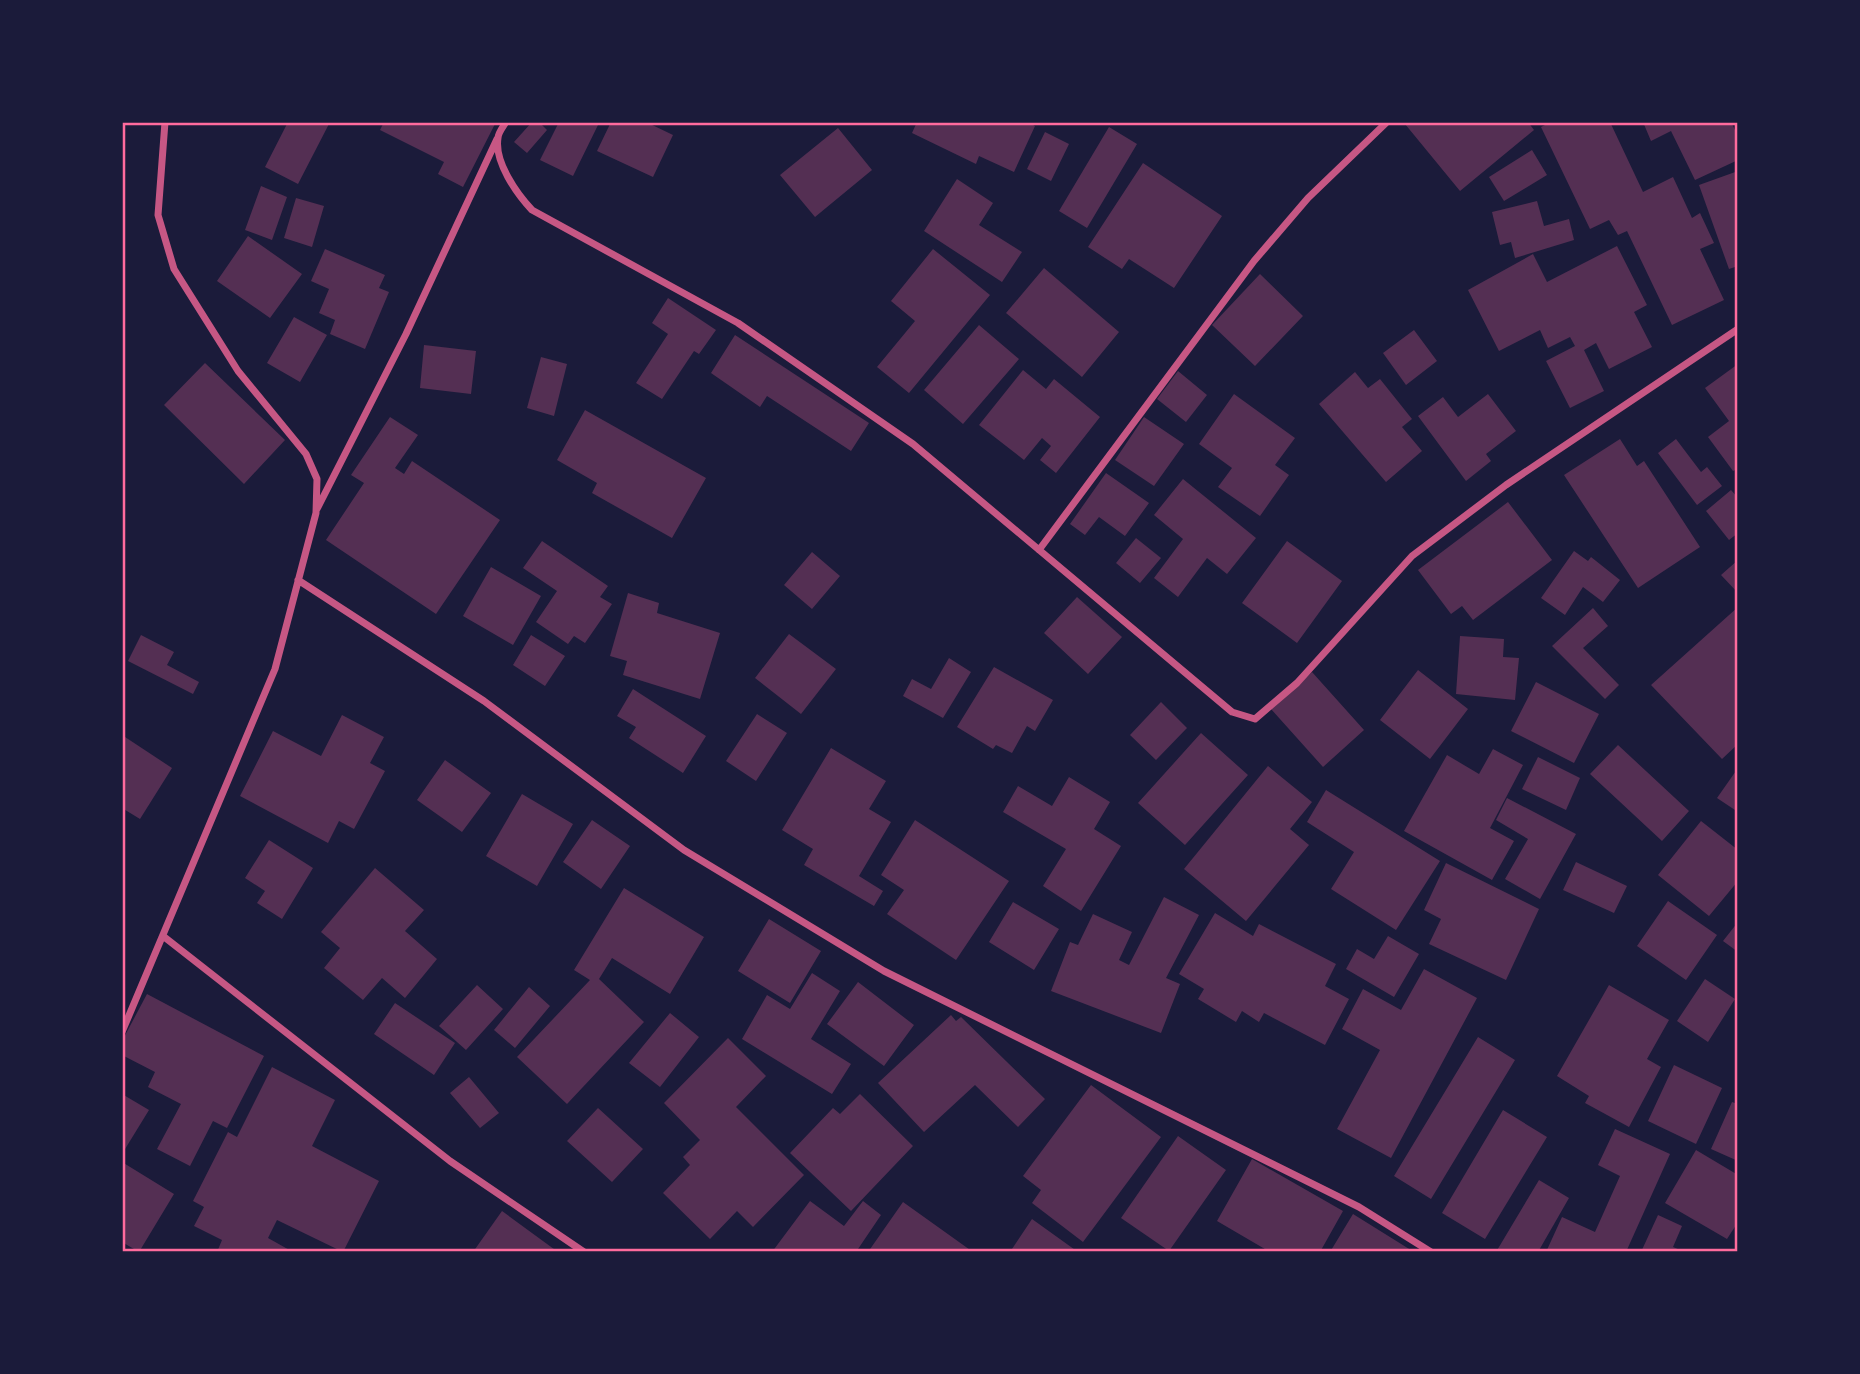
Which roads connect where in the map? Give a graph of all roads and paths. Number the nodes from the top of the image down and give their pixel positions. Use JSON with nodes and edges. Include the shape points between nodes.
{"nodes":[{"id":1,"x":165,"y":122,"type":"edge"},
{"id":2,"x":506,"y":122,"type":"edge"},
{"id":3,"x":1387,"y":122,"type":"edge"},
{"id":4,"x":497,"y":138,"type":"junction"},
{"id":5,"x":1738,"y":329,"type":"edge"},
{"id":6,"x":316,"y":513,"type":"junction"},
{"id":7,"x":1039,"y":550,"type":"junction"},
{"id":8,"x":298,"y":580,"type":"junction"},
{"id":9,"x":163,"y":936,"type":"junction"},
{"id":10,"x":122,"y":1032,"type":"edge"},
{"id":11,"x":584,"y":1251,"type":"edge"},
{"id":12,"x":1431,"y":1251,"type":"edge"}],
"edges":[{"from":1,"to":6,"type":"street","via":[[158,215],[174,269],[238,371],[306,454],[317,479]]},
{"from":2,"to":4,"type":"street"},
{"from":3,"to":7,"type":"street","via":[[1308,198],[1254,261]]},
{"from":4,"to":6,"type":"street"},
{"from":4,"to":7,"type":"street","via":[[513,190],[532,210],[738,323],[913,444]]},
{"from":5,"to":7,"type":"street","via":[[1506,485],[1412,556],[1297,683],[1255,719],[1232,712]]},
{"from":6,"to":8,"type":"street"},
{"from":8,"to":9,"type":"street","via":[[275,670]]},
{"from":8,"to":12,"type":"street","via":[[484,701],[684,850],[884,971],[1359,1207]]},
{"from":9,"to":10,"type":"street"},
{"from":9,"to":11,"type":"street","via":[[450,1161]]}]}
